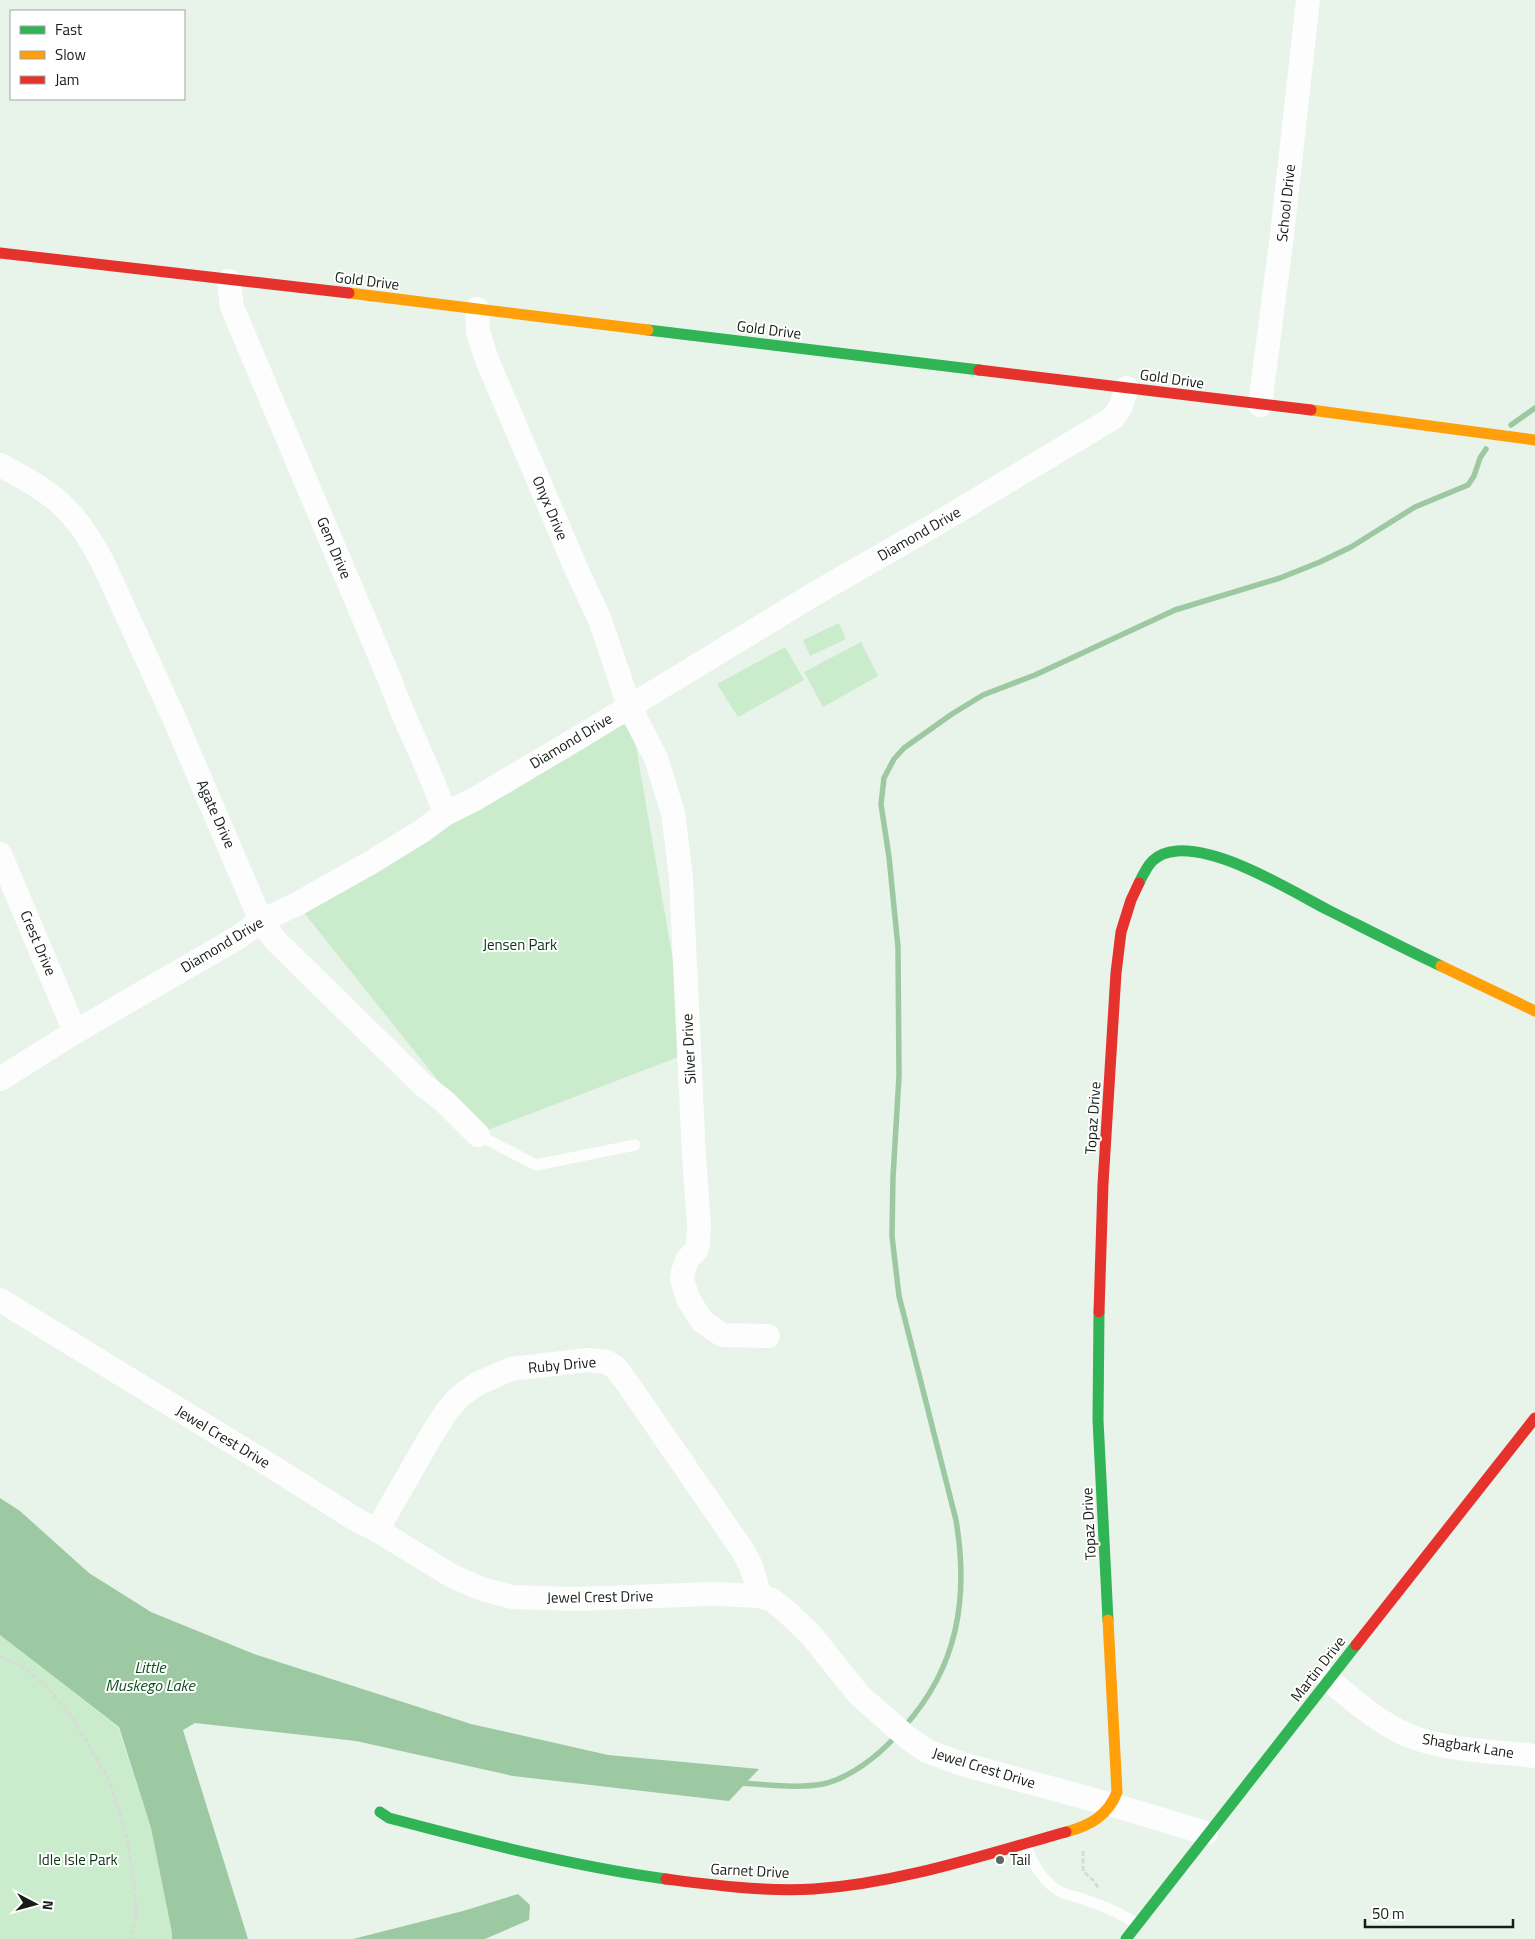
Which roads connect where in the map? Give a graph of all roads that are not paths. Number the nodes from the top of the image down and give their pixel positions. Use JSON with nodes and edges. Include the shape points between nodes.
{"nodes":[{"id":1,"x":1308,"y":0,"type":"edge"},
{"id":2,"x":0,"y":253,"type":"edge"},
{"id":3,"x":229,"y":281,"type":"junction"},
{"id":4,"x":477,"y":309,"type":"junction"},
{"id":5,"x":1127,"y":388,"type":"junction"},
{"id":6,"x":1260,"y":405,"type":"junction"},
{"id":7,"x":1535,"y":440,"type":"edge"},
{"id":8,"x":0,"y":465,"type":"edge"},
{"id":9,"x":629,"y":706,"type":"junction"},
{"id":10,"x":445,"y":814,"type":"junction"},
{"id":11,"x":0,"y":854,"type":"edge"},
{"id":12,"x":262,"y":921,"type":"junction"},
{"id":13,"x":1535,"y":1011,"type":"edge"},
{"id":14,"x":75,"y":1032,"type":"junction"},
{"id":15,"x":0,"y":1079,"type":"edge"},
{"id":16,"x":478,"y":1135,"type":"joint"},
{"id":17,"x":635,"y":1145,"type":"dead end"},
{"id":18,"x":0,"y":1300,"type":"edge"},
{"id":19,"x":768,"y":1336,"type":"dead end"},
{"id":20,"x":1535,"y":1418,"type":"edge"},
{"id":21,"x":377,"y":1530,"type":"junction"},
{"id":22,"x":760,"y":1596,"type":"junction"},
{"id":23,"x":1329,"y":1680,"type":"junction"},
{"id":24,"x":1535,"y":1756,"type":"edge"},
{"id":25,"x":380,"y":1812,"type":"dead end"},
{"id":26,"x":1105,"y":1812,"type":"junction"},
{"id":27,"x":1206,"y":1833,"type":"junction"},
{"id":28,"x":1025,"y":1843,"type":"junction"},
{"id":29,"x":1137,"y":1924,"type":"junction"},
{"id":30,"x":1126,"y":1939,"type":"edge"}],
"edges":[{"from":1,"to":6,"type":"street","name":"School Drive"},
{"from":2,"to":3,"type":"street","name":"Gold Drive"},
{"from":3,"to":4,"type":"street","name":"Gold Drive"},
{"from":3,"to":10,"type":"street","name":"Gem Drive","via":[[232,308]]},
{"from":4,"to":5,"type":"street","name":"Gold Drive"},
{"from":4,"to":9,"type":"street","name":"Onyx Drive","via":[[478,332],[487,360],[600,620]]},
{"from":5,"to":6,"type":"street","name":"Gold Drive"},
{"from":5,"to":9,"type":"street","name":"Diamond Drive","via":[[1120,408],[1112,418]]},
{"from":6,"to":7,"type":"street","name":"Gold Drive"},
{"from":8,"to":12,"type":"street","name":"Agate Drive","via":[[62,503],[90,538],[174,718]]},
{"from":9,"to":10,"type":"street","name":"Diamond Drive"},
{"from":9,"to":19,"type":"street","name":"Silver Drive","via":[[656,758],[673,813],[681,878],[699,1224],[698,1245],[687,1260],[682,1279],[688,1299],[702,1321],[722,1335]]},
{"from":10,"to":12,"type":"street","name":"Diamond Drive","via":[[370,864]]},
{"from":11,"to":14,"type":"street","name":"Crest Drive"},
{"from":12,"to":14,"type":"street","name":"Diamond Drive"},
{"from":12,"to":16,"type":"street","name":"Agate Drive","via":[[275,940],[320,985]]},
{"from":13,"to":26,"type":"street","name":"Topaz Drive","via":[[1250,870],[1192,851],[1175,851],[1148,863],[1121,932],[1104,1184],[1098,1420],[1117,1792]]},
{"from":14,"to":15,"type":"street","name":"Diamond Drive"},
{"from":16,"to":17,"type":"lane","via":[[536,1165]]},
{"from":18,"to":21,"type":"street","name":"Jewel Crest Drive"},
{"from":20,"to":23,"type":"street","name":"Martin Drive"},
{"from":21,"to":22,"type":"street","name":"Jewel Crest Drive","via":[[452,1576],[512,1597]]},
{"from":21,"to":22,"type":"street","name":"Ruby Drive","via":[[430,1436],[460,1396],[477,1384],[511,1370],[588,1360],[607,1362],[628,1384],[743,1551]]},
{"from":22,"to":26,"type":"street","name":"Jewel Crest Drive","via":[[772,1600],[792,1617],[811,1635],[859,1695],[927,1751]]},
{"from":23,"to":24,"type":"street","name":"Shagbark Lane","via":[[1387,1725],[1408,1735],[1460,1748]]},
{"from":23,"to":27,"type":"street","name":"Martin Drive"},
{"from":25,"to":28,"type":"street","name":"Garnet Drive","via":[[389,1818],[494,1845],[624,1874],[702,1884],[779,1888],[849,1885],[919,1872]]},
{"from":26,"to":27,"type":"street","name":"Jewel Crest Drive"},
{"from":26,"to":28,"type":"street","name":"Garnet Drive","via":[[1082,1828]]},
{"from":27,"to":29,"type":"street","name":"Martin Drive"},
{"from":28,"to":29,"type":"lane","via":[[1031,1861],[1053,1887],[1122,1914]]},
{"from":29,"to":30,"type":"street","name":"Martin Drive"}]}
